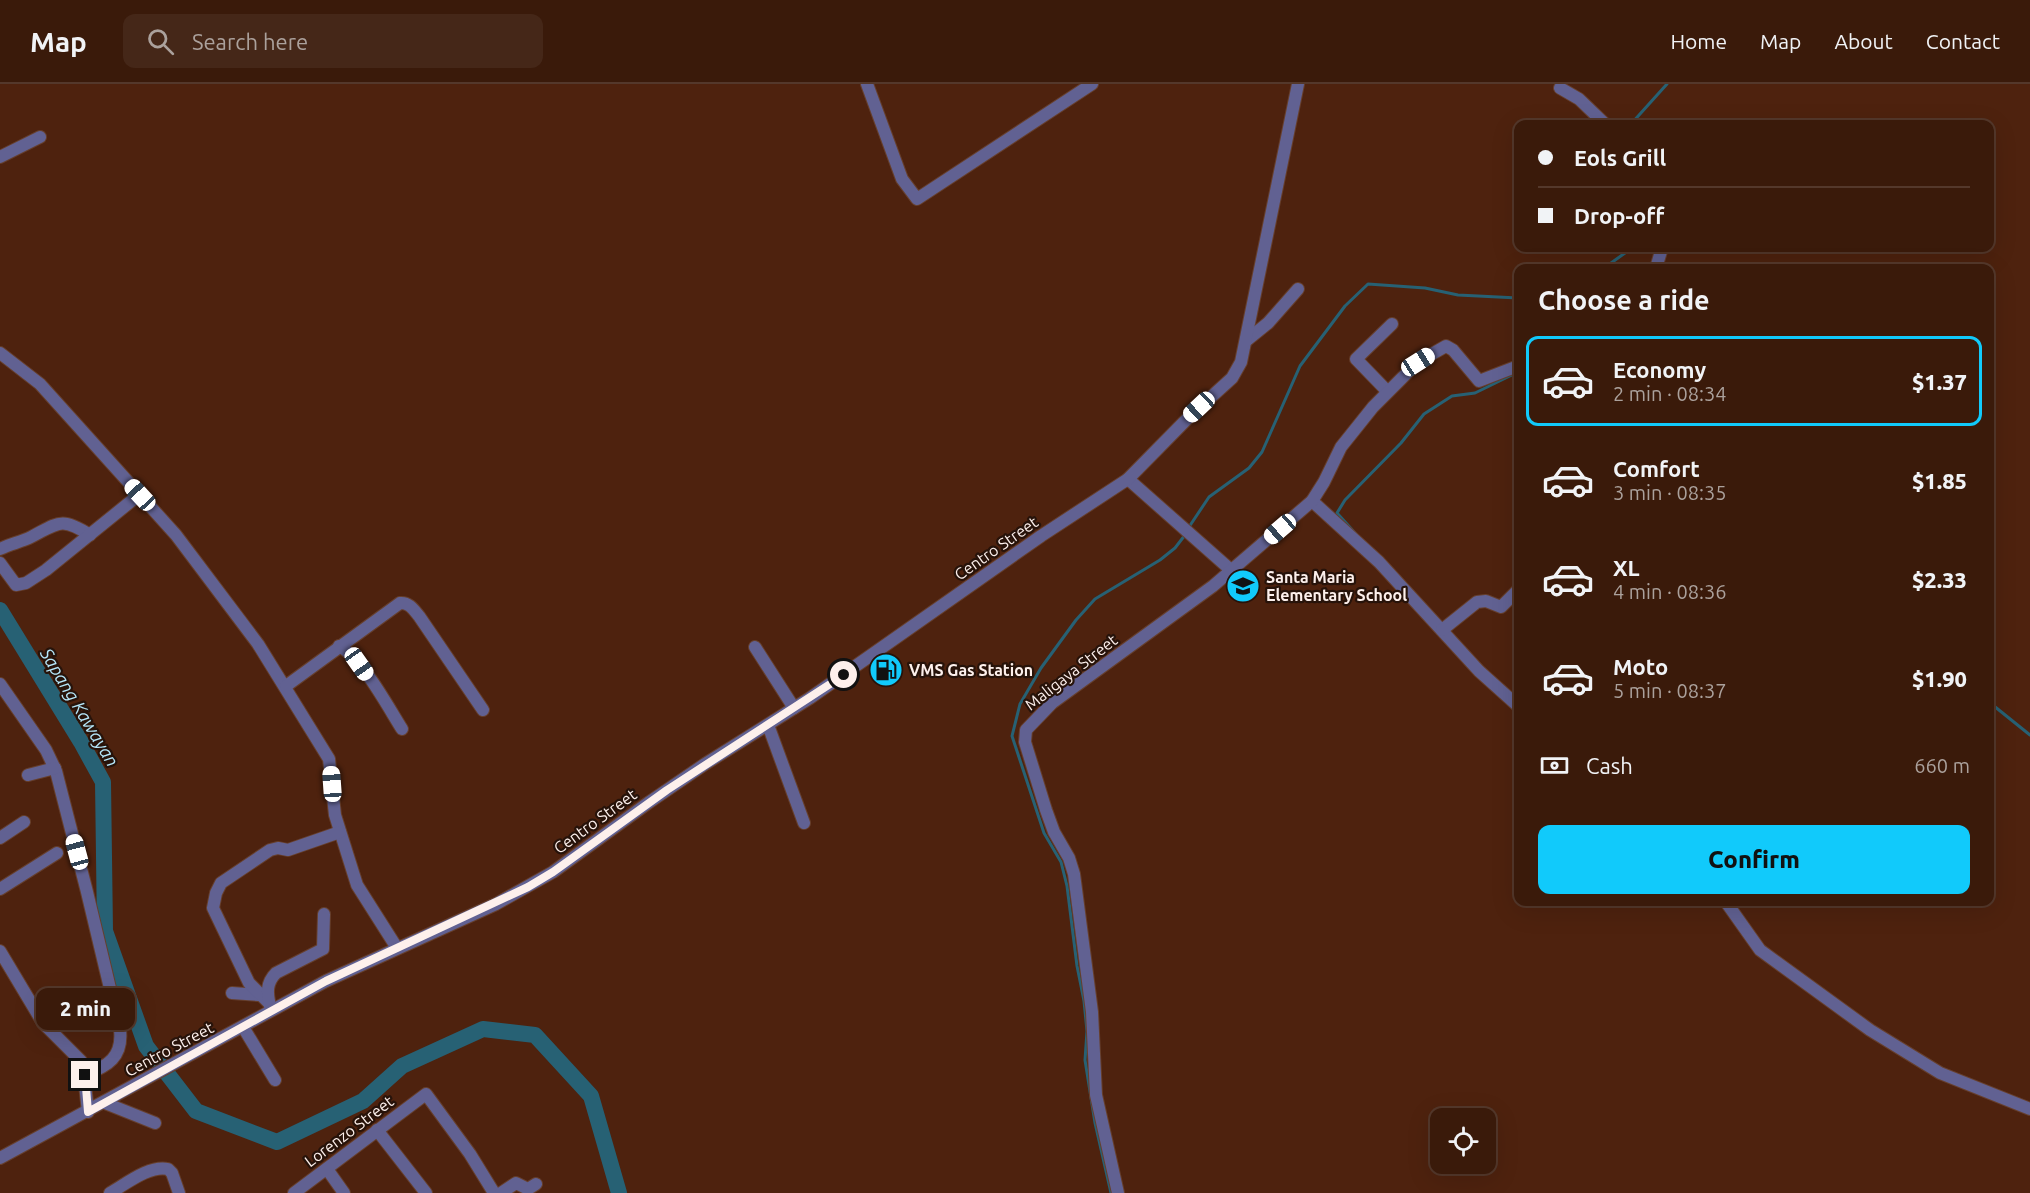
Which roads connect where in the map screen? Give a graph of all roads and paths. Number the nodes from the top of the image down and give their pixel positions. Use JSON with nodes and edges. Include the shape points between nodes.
{"nodes":[{"id":1,"x":867,"y":84,"type":"edge"},
{"id":2,"x":1092,"y":84,"type":"edge"},
{"id":3,"x":1298,"y":84,"type":"edge"},
{"id":4,"x":1560,"y":88,"type":"dead end"},
{"id":5,"x":1601,"y":120,"type":"edge"},
{"id":6,"x":40,"y":137,"type":"dead end"},
{"id":7,"x":0,"y":157,"type":"edge"},
{"id":8,"x":1298,"y":289,"type":"dead end"},
{"id":9,"x":1392,"y":324,"type":"dead end"},
{"id":10,"x":1247,"y":340,"type":"junction"},
{"id":11,"x":0,"y":352,"type":"edge"},
{"id":12,"x":1514,"y":368,"type":"edge"},
{"id":13,"x":1387,"y":391,"type":"junction"},
{"id":14,"x":1128,"y":480,"type":"junction"},
{"id":15,"x":140,"y":495,"type":"junction"},
{"id":16,"x":1312,"y":501,"type":"junction"},
{"id":17,"x":90,"y":535,"type":"junction"},
{"id":18,"x":0,"y":549,"type":"edge"},
{"id":19,"x":0,"y":563,"type":"edge"},
{"id":20,"x":1232,"y":571,"type":"junction"},
{"id":21,"x":1514,"y":594,"type":"edge"},
{"id":22,"x":1442,"y":630,"type":"junction"},
{"id":23,"x":339,"y":646,"type":"junction"},
{"id":24,"x":755,"y":646,"type":"dead end"},
{"id":25,"x":0,"y":684,"type":"edge"},
{"id":26,"x":286,"y":686,"type":"junction"},
{"id":27,"x":1514,"y":702,"type":"edge"},
{"id":28,"x":794,"y":708,"type":"junction"},
{"id":29,"x":483,"y":710,"type":"dead end"},
{"id":30,"x":768,"y":725,"type":"junction"},
{"id":31,"x":402,"y":729,"type":"dead end"},
{"id":32,"x":55,"y":768,"type":"junction"},
{"id":33,"x":28,"y":775,"type":"dead end"},
{"id":34,"x":24,"y":822,"type":"dead end"},
{"id":35,"x":804,"y":824,"type":"dead end"},
{"id":36,"x":340,"y":832,"type":"junction"},
{"id":37,"x":0,"y":838,"type":"edge"},
{"id":38,"x":57,"y":853,"type":"dead end"},
{"id":39,"x":0,"y":889,"type":"edge"},
{"id":40,"x":1729,"y":906,"type":"edge"},
{"id":41,"x":324,"y":914,"type":"dead end"},
{"id":42,"x":397,"y":948,"type":"junction"},
{"id":43,"x":0,"y":951,"type":"edge"},
{"id":44,"x":232,"y":993,"type":"dead end"},
{"id":45,"x":266,"y":1003,"type":"junction"},
{"id":46,"x":243,"y":1027,"type":"junction"},
{"id":47,"x":85,"y":1075,"type":"junction"},
{"id":48,"x":275,"y":1080,"type":"dead end"},
{"id":49,"x":108,"y":1101,"type":"junction"},
{"id":50,"x":2030,"y":1109,"type":"edge"},
{"id":51,"x":88,"y":1112,"type":"junction"},
{"id":52,"x":154,"y":1123,"type":"dead end"},
{"id":53,"x":377,"y":1130,"type":"junction"},
{"id":54,"x":0,"y":1158,"type":"edge"},
{"id":55,"x":327,"y":1169,"type":"junction"},
{"id":56,"x":536,"y":1184,"type":"dead end"},
{"id":57,"x":110,"y":1193,"type":"edge"},
{"id":58,"x":179,"y":1193,"type":"edge"},
{"id":59,"x":294,"y":1193,"type":"edge"},
{"id":60,"x":344,"y":1193,"type":"edge"},
{"id":61,"x":426,"y":1193,"type":"edge"},
{"id":62,"x":494,"y":1193,"type":"edge"},
{"id":63,"x":501,"y":1193,"type":"edge"},
{"id":64,"x":1118,"y":1193,"type":"edge"}],
"edges":[{"from":1,"to":2,"type":"street","via":[[902,179],[917,199]]},
{"from":3,"to":10,"type":"street","name":"Centro Street"},
{"from":4,"to":5,"type":"street","via":[[1579,99]]},
{"from":6,"to":7,"type":"street"},
{"from":8,"to":10,"type":"street"},
{"from":9,"to":13,"type":"street","via":[[1356,359]]},
{"from":10,"to":14,"type":"street","name":"Centro Street","via":[[1232,378]]},
{"from":11,"to":15,"type":"street","via":[[40,384]]},
{"from":12,"to":13,"type":"street","name":"Maligaya Street","via":[[1479,381],[1446,346],[1418,362]]},
{"from":13,"to":16,"type":"street","name":"Maligaya Street","via":[[1346,439]]},
{"from":14,"to":20,"type":"street"},
{"from":14,"to":28,"type":"street","name":"Centro Street"},
{"from":15,"to":17,"type":"street"},
{"from":15,"to":26,"type":"street","via":[[176,535]]},
{"from":16,"to":20,"type":"street","name":"Maligaya Street"},
{"from":16,"to":22,"type":"street","via":[[1378,562]]},
{"from":17,"to":18,"type":"street","via":[[70,523],[59,523]]},
{"from":17,"to":19,"type":"street","via":[[22,585],[11,581]]},
{"from":20,"to":64,"type":"street","name":"Maligaya Street","via":[[1052,703],[1030,724],[1025,735],[1051,823],[1074,874],[1092,1012],[1096,1095]]},
{"from":21,"to":22,"type":"street","via":[[1501,607],[1481,600],[1473,604]]},
{"from":22,"to":27,"type":"street"},
{"from":23,"to":26,"type":"street"},
{"from":23,"to":29,"type":"street","via":[[400,603],[406,603]]},
{"from":23,"to":31,"type":"street","via":[[359,664]]},
{"from":24,"to":28,"type":"street"},
{"from":25,"to":32,"type":"street"},
{"from":26,"to":36,"type":"street","via":[[329,759]]},
{"from":28,"to":30,"type":"street","name":"Centro Street"},
{"from":30,"to":35,"type":"street"},
{"from":30,"to":42,"type":"street","name":"Centro Street","via":[[648,803],[553,872]]},
{"from":32,"to":33,"type":"street"},
{"from":32,"to":47,"type":"street","via":[[121,1039],[115,1057],[106,1066]]},
{"from":34,"to":37,"type":"street"},
{"from":36,"to":42,"type":"street","via":[[357,885]]},
{"from":36,"to":45,"type":"street","via":[[288,850],[270,850],[221,883],[213,908],[249,983]]},
{"from":38,"to":39,"type":"street"},
{"from":40,"to":50,"type":"street","via":[[1760,950],[1870,1030],[1940,1073]]},
{"from":41,"to":45,"type":"street","via":[[323,949],[276,973],[270,979]]},
{"from":42,"to":45,"type":"street","name":"Centro Street"},
{"from":43,"to":47,"type":"street","via":[[43,1023],[81,1061]]},
{"from":44,"to":45,"type":"street"},
{"from":45,"to":46,"type":"street","name":"Centro Street"},
{"from":46,"to":48,"type":"street"},
{"from":46,"to":49,"type":"street","name":"Centro Street"},
{"from":47,"to":51,"type":"street"},
{"from":49,"to":51,"type":"street","name":"Centro Street"},
{"from":49,"to":52,"type":"street"},
{"from":51,"to":54,"type":"street","name":"Centro Street"},
{"from":53,"to":55,"type":"street","name":"Lorenzo Street"},
{"from":53,"to":61,"type":"street"},
{"from":53,"to":62,"type":"street","name":"Lorenzo Street","via":[[424,1094],[429,1096]]},
{"from":55,"to":59,"type":"street","name":"Lorenzo Street"},
{"from":55,"to":60,"type":"street"},
{"from":56,"to":63,"type":"street","via":[[528,1189],[516,1184]]},
{"from":57,"to":58,"type":"street","via":[[163,1168],[172,1173]]}]}
